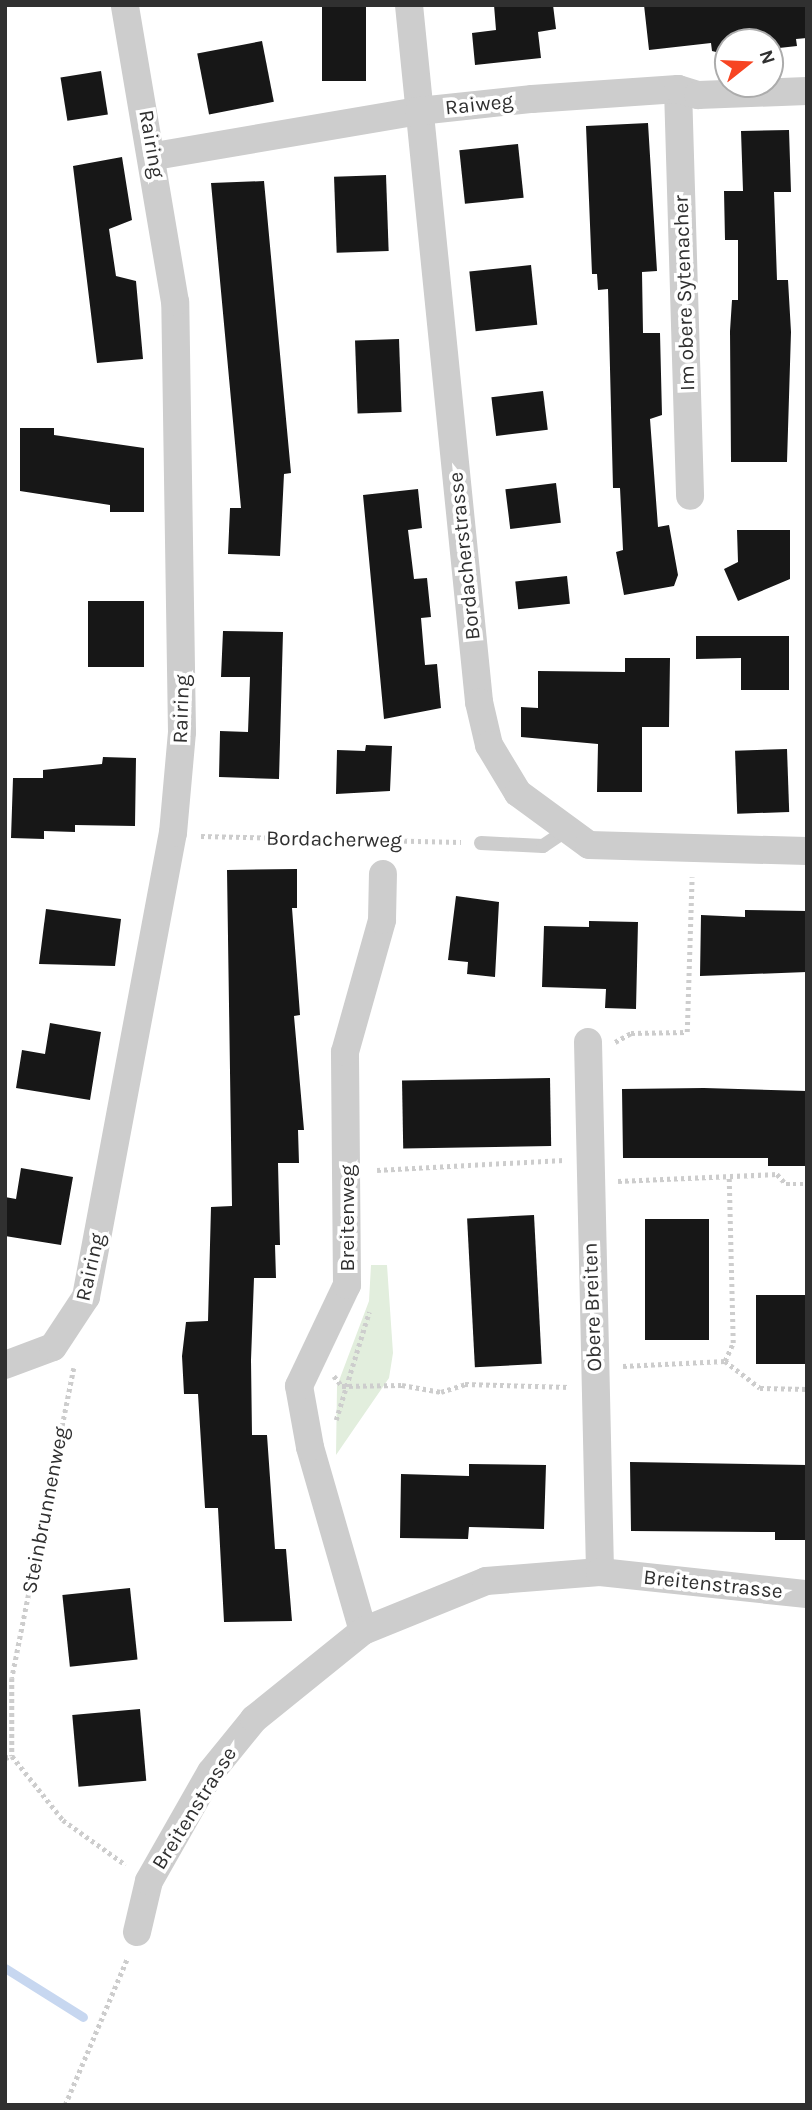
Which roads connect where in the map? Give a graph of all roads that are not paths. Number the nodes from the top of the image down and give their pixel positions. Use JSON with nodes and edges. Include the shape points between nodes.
{"nodes":[{"id":1,"x":125,"y":5,"type":"edge"},
{"id":2,"x":409,"y":5,"type":"edge"},
{"id":3,"x":678,"y":89,"type":"junction"},
{"id":4,"x":807,"y":90,"type":"edge"},
{"id":5,"x":419,"y":111,"type":"junction"},
{"id":6,"x":155,"y":156,"type":"junction"},
{"id":7,"x":690,"y":496,"type":"dead end"},
{"id":8,"x":564,"y":832,"type":"junction"},
{"id":9,"x":481,"y":843,"type":"dead end"},
{"id":10,"x":807,"y":851,"type":"edge"},
{"id":11,"x":383,"y":874,"type":"dead end"},
{"id":12,"x":588,"y":1051,"type":"road end"},
{"id":13,"x":5,"y":1365,"type":"edge"},
{"id":14,"x":600,"y":1572,"type":"junction"},
{"id":15,"x":807,"y":1594,"type":"edge"},
{"id":16,"x":363,"y":1631,"type":"junction"},
{"id":17,"x":137,"y":1932,"type":"road end"}],
"edges":[{"from":1,"to":6,"type":"street","name":"Rairing"},
{"from":2,"to":5,"type":"street","name":"Bordacherstrasse"},
{"from":3,"to":4,"type":"street","name":"Raiweg","via":[[698,94]]},
{"from":3,"to":5,"type":"street","name":"Raiweg"},
{"from":3,"to":7,"type":"street","name":"Im obere Sytenacher"},
{"from":5,"to":6,"type":"street","name":"Raiweg"},
{"from":5,"to":8,"type":"street","name":"Bordacherstrasse","via":[[479,702],[489,745],[518,793]]},
{"from":6,"to":13,"type":"street","name":"Rairing","via":[[179,361],[182,732],[173,833],[91,1271],[70,1329],[53,1347]]},
{"from":8,"to":9,"type":"lane","via":[[543,846]]},
{"from":8,"to":10,"type":"street","name":"Bordacherstrasse","via":[[605,849]]},
{"from":11,"to":16,"type":"street","name":"Breitenweg","via":[[382,920],[345,1052],[347,1285],[299,1386],[310,1447]]},
{"from":12,"to":14,"type":"street","name":"Obere Breiten"},
{"from":14,"to":15,"type":"street","name":"Breitenstrasse"},
{"from":14,"to":16,"type":"street","name":"Breitenstrasse","via":[[486,1581]]},
{"from":16,"to":17,"type":"street","name":"Breitenstrasse","via":[[254,1719],[212,1772],[149,1881]]}]}
